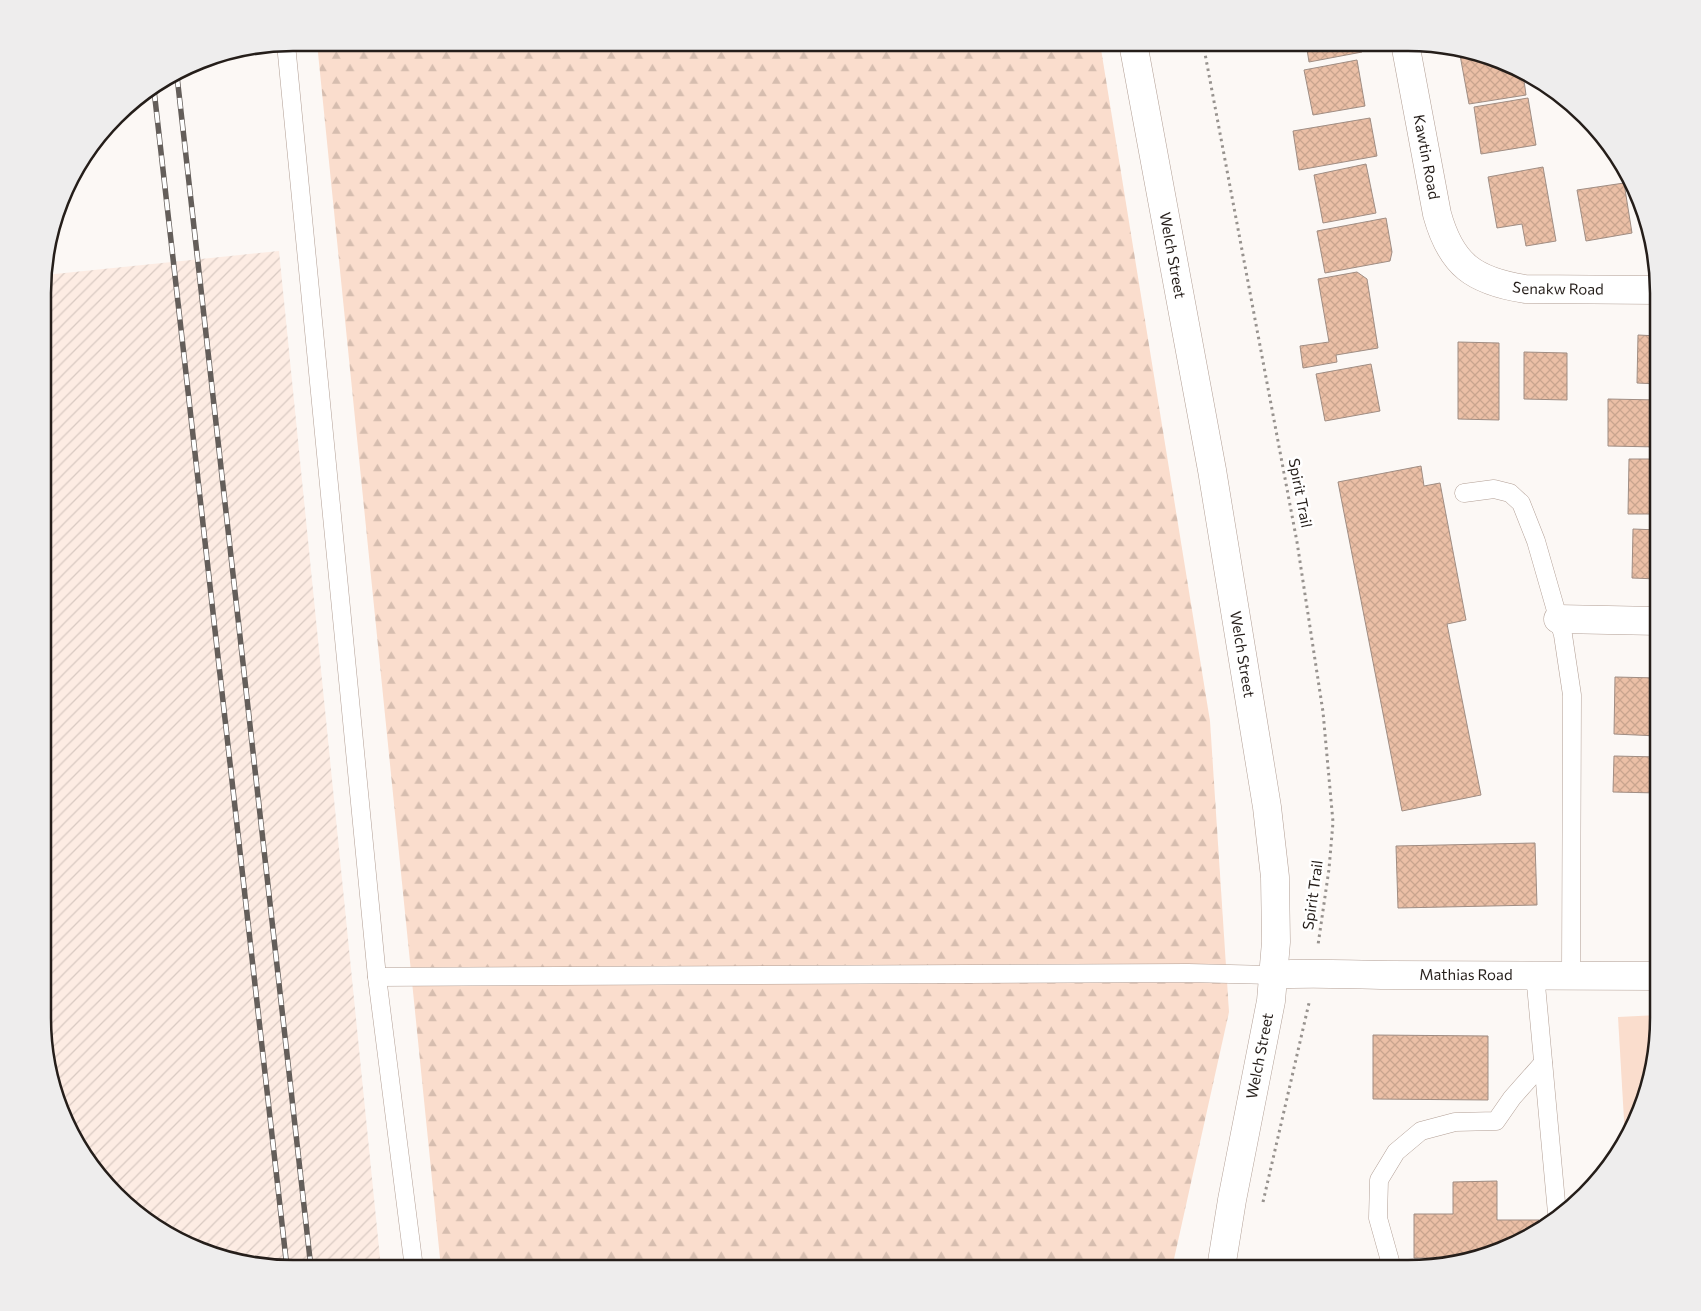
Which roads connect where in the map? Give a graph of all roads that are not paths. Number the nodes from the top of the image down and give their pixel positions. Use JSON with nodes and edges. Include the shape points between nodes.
{"nodes":[{"id":1,"x":287,"y":51,"type":"edge"},
{"id":2,"x":1134,"y":51,"type":"edge"},
{"id":3,"x":1406,"y":51,"type":"edge"},
{"id":4,"x":1464,"y":266,"type":"joint"},
{"id":5,"x":1650,"y":290,"type":"edge"},
{"id":6,"x":1464,"y":494,"type":"dead end"},
{"id":7,"x":1558,"y":619,"type":"junction"},
{"id":8,"x":1650,"y":621,"type":"edge"},
{"id":9,"x":1535,"y":974,"type":"junction"},
{"id":10,"x":1274,"y":975,"type":"junction"},
{"id":11,"x":1570,"y":975,"type":"junction"},
{"id":12,"x":1650,"y":976,"type":"edge"},
{"id":13,"x":377,"y":977,"type":"junction"},
{"id":14,"x":1543,"y":1063,"type":"junction"},
{"id":15,"x":1557,"y":1209,"type":"edge"},
{"id":16,"x":413,"y":1260,"type":"edge"},
{"id":17,"x":1222,"y":1260,"type":"edge"},
{"id":18,"x":1390,"y":1260,"type":"edge"}],
"edges":[{"from":1,"to":13,"type":"lane"},
{"from":2,"to":10,"type":"street","name":"Welch Street","via":[[1212,470],[1267,807],[1277,910]]},
{"from":3,"to":4,"type":"street","name":"Kawtin Road","via":[[1442,233]]},
{"from":4,"to":5,"type":"street","name":"Senakw Road","via":[[1503,286],[1525,289]]},
{"from":6,"to":7,"type":"lane","via":[[1494,488],[1510,492],[1521,503]]},
{"from":7,"to":8,"type":"street"},
{"from":7,"to":11,"type":"lane","via":[[1572,695]]},
{"from":9,"to":10,"type":"street","name":"Mathias Road"},
{"from":9,"to":11,"type":"street","name":"Mathias Road"},
{"from":9,"to":14,"type":"lane"},
{"from":10,"to":13,"type":"lane"},
{"from":10,"to":17,"type":"street","name":"Welch Street"},
{"from":11,"to":12,"type":"street","name":"Mathias Road"},
{"from":13,"to":16,"type":"lane"},
{"from":14,"to":15,"type":"lane"},
{"from":14,"to":18,"type":"lane","via":[[1496,1121],[1455,1122],[1421,1131],[1396,1152],[1379,1180],[1378,1218]]}]}
